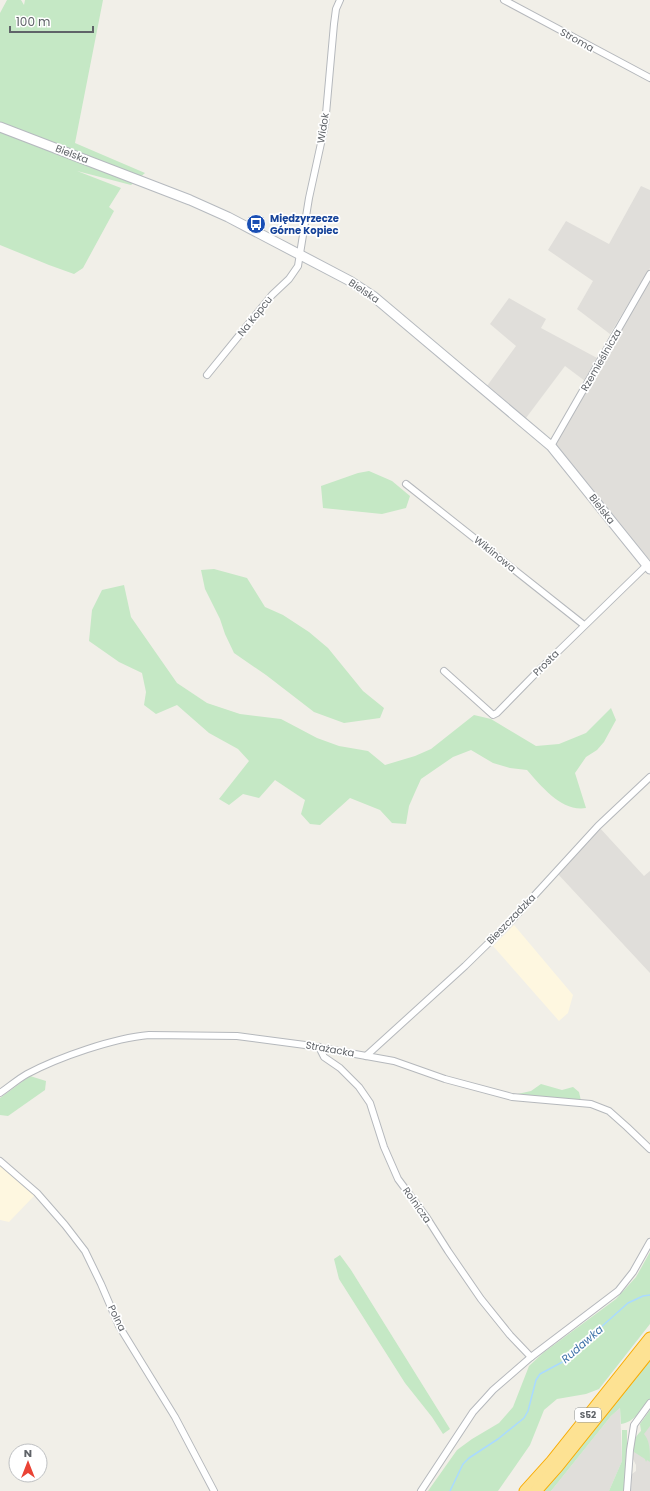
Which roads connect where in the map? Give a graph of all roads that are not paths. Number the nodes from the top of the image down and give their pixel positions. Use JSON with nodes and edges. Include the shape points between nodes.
{"nodes":[{"id":1,"x":340,"y":0,"type":"edge"},
{"id":2,"x":504,"y":0,"type":"edge"},
{"id":3,"x":650,"y":78,"type":"edge"},
{"id":4,"x":0,"y":127,"type":"edge"},
{"id":5,"x":301,"y":256,"type":"junction"},
{"id":6,"x":650,"y":274,"type":"edge"},
{"id":7,"x":207,"y":375,"type":"dead end"},
{"id":8,"x":551,"y":446,"type":"junction"},
{"id":9,"x":406,"y":484,"type":"dead end"},
{"id":10,"x":648,"y":567,"type":"edge"},
{"id":11,"x":584,"y":625,"type":"junction"},
{"id":12,"x":444,"y":671,"type":"dead end"},
{"id":13,"x":650,"y":777,"type":"edge"},
{"id":14,"x":319,"y":1047,"type":"junction"},
{"id":15,"x":366,"y":1056,"type":"junction"},
{"id":16,"x":0,"y":1093,"type":"edge"},
{"id":17,"x":650,"y":1150,"type":"edge"},
{"id":18,"x":0,"y":1161,"type":"edge"},
{"id":19,"x":650,"y":1242,"type":"edge"},
{"id":20,"x":650,"y":1338,"type":"edge"},
{"id":21,"x":650,"y":1351,"type":"edge"},
{"id":22,"x":531,"y":1357,"type":"junction"},
{"id":23,"x":650,"y":1403,"type":"edge"},
{"id":24,"x":214,"y":1491,"type":"edge"},
{"id":25,"x":421,"y":1491,"type":"edge"},
{"id":26,"x":525,"y":1491,"type":"edge"},
{"id":27,"x":536,"y":1491,"type":"edge"},
{"id":28,"x":627,"y":1491,"type":"edge"}],
"edges":[{"from":1,"to":5,"type":"street","name":"Widok","via":[[334,24],[325,125],[309,198]]},
{"from":2,"to":3,"type":"street","name":"Stroma"},
{"from":4,"to":5,"type":"street","name":"Bielska","via":[[228,216]]},
{"from":5,"to":7,"type":"street","name":"Na Kopcu","via":[[289,279],[272,295]]},
{"from":5,"to":8,"type":"street","name":"Bielska","via":[[373,296]]},
{"from":6,"to":8,"type":"street","name":"Rzemieślnicza"},
{"from":8,"to":10,"type":"street","name":"Bielska"},
{"from":9,"to":11,"type":"street","name":"Wiklinowa"},
{"from":10,"to":11,"type":"street","name":"Prosta"},
{"from":11,"to":12,"type":"street","name":"Prosta","via":[[497,714],[493,715]]},
{"from":13,"to":15,"type":"street","name":"Bieszczadzka","via":[[598,826],[511,921]]},
{"from":14,"to":15,"type":"street","name":"Strażacka"},
{"from":14,"to":16,"type":"street","name":"Strażacka","via":[[237,1036],[135,1036],[49,1063],[26,1074]]},
{"from":14,"to":22,"type":"street","name":"Rolnicza","via":[[324,1057],[340,1068],[359,1087],[370,1103],[384,1147],[398,1179],[481,1299],[510,1336]]},
{"from":15,"to":17,"type":"street","name":"Strażacka","via":[[394,1061],[445,1079],[512,1097],[591,1104],[609,1111]]},
{"from":18,"to":24,"type":"street","name":"Polna","via":[[37,1193],[85,1251],[119,1326],[175,1417]]},
{"from":19,"to":22,"type":"street","via":[[633,1272],[618,1290]]},
{"from":20,"to":26,"type":"highway","number":"S52"},
{"from":21,"to":27,"type":"highway","number":"S52"},
{"from":22,"to":25,"type":"street","via":[[493,1390],[473,1412]]},
{"from":23,"to":28,"type":"street","via":[[634,1426]]}]}
